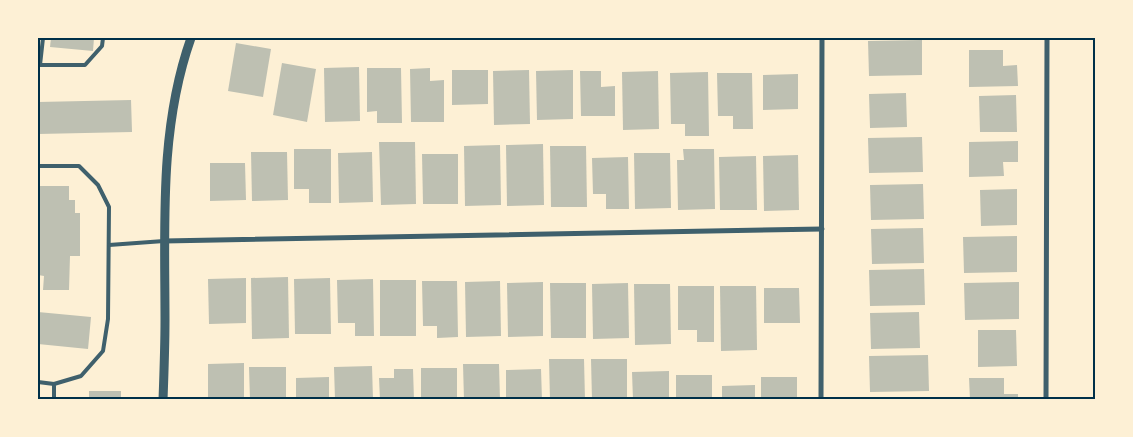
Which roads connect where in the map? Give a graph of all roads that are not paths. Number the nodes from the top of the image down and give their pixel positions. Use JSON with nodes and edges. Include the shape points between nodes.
{"nodes":[{"id":1,"x":43,"y":38,"type":"edge"},
{"id":2,"x":103,"y":38,"type":"edge"},
{"id":3,"x":191,"y":38,"type":"edge"},
{"id":4,"x":822,"y":38,"type":"edge"},
{"id":5,"x":1047,"y":38,"type":"edge"},
{"id":6,"x":39,"y":66,"type":"edge"},
{"id":7,"x":38,"y":166,"type":"edge"},
{"id":8,"x":822,"y":229,"type":"junction"},
{"id":9,"x":164,"y":241,"type":"junction"},
{"id":10,"x":109,"y":245,"type":"junction"},
{"id":11,"x":38,"y":382,"type":"edge"},
{"id":12,"x":54,"y":384,"type":"junction"},
{"id":13,"x":54,"y":400,"type":"edge"},
{"id":14,"x":163,"y":400,"type":"edge"},
{"id":15,"x":821,"y":400,"type":"edge"},
{"id":16,"x":1046,"y":400,"type":"edge"}],
"edges":[{"from":1,"to":6,"type":"lane"},
{"from":2,"to":6,"type":"lane","via":[[102,46],[85,65]]},
{"from":3,"to":9,"type":"street","via":[[182,64],[168,137]]},
{"from":4,"to":8,"type":"street"},
{"from":5,"to":16,"type":"street"},
{"from":7,"to":10,"type":"lane","via":[[79,166],[98,185],[109,206]]},
{"from":8,"to":9,"type":"street"},
{"from":8,"to":15,"type":"street"},
{"from":9,"to":10,"type":"lane"},
{"from":9,"to":14,"type":"street"},
{"from":10,"to":12,"type":"lane","via":[[108,319],[103,351],[81,376]]},
{"from":11,"to":12,"type":"lane"},
{"from":12,"to":13,"type":"lane"}]}
